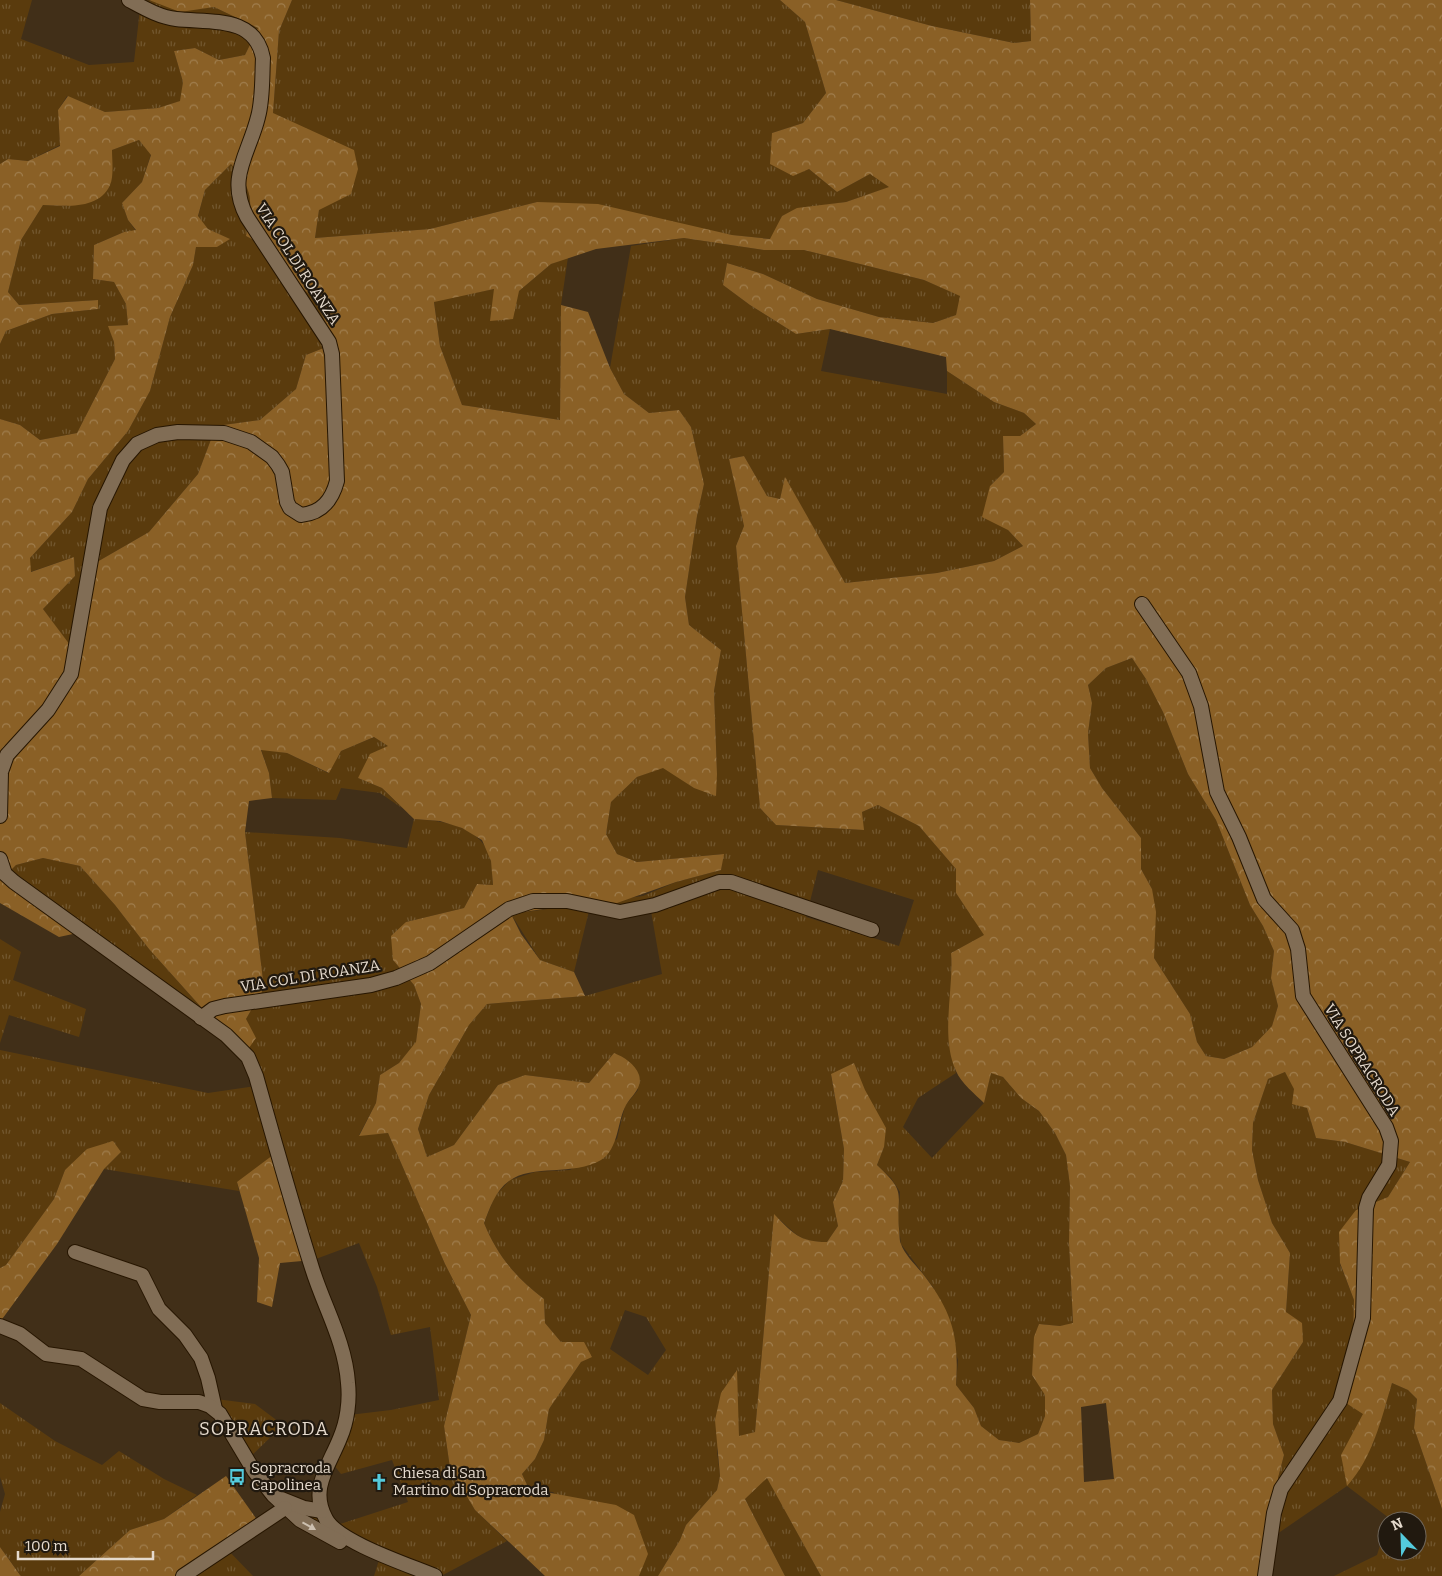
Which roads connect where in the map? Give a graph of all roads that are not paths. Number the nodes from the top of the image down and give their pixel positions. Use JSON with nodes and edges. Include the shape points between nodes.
{"nodes":[{"id":1,"x":129,"y":0,"type":"edge"},
{"id":2,"x":1142,"y":604,"type":"dead end"},
{"id":3,"x":0,"y":816,"type":"edge"},
{"id":4,"x":0,"y":859,"type":"edge"},
{"id":5,"x":872,"y":930,"type":"dead end"},
{"id":6,"x":201,"y":1018,"type":"junction"},
{"id":7,"x":75,"y":1252,"type":"dead end"},
{"id":8,"x":0,"y":1326,"type":"edge"},
{"id":9,"x":215,"y":1409,"type":"junction"},
{"id":10,"x":273,"y":1495,"type":"junction"},
{"id":11,"x":285,"y":1508,"type":"junction"},
{"id":12,"x":322,"y":1511,"type":"junction"},
{"id":13,"x":352,"y":1541,"type":"junction"},
{"id":14,"x":183,"y":1576,"type":"edge"},
{"id":15,"x":435,"y":1576,"type":"edge"},
{"id":16,"x":1265,"y":1576,"type":"edge"}],
"edges":[{"from":1,"to":3,"type":"street","name":"VIA COL DI ROANZA","via":[[175,19],[207,20],[250,32],[259,44],[263,58],[258,117],[239,173],[240,200],[247,217],[329,342],[338,462],[335,490],[317,512],[301,515],[287,502],[278,465],[251,442],[224,433],[178,432],[157,435],[136,444],[124,460],[100,508],[71,674],[48,710],[7,755],[1,772]]},
{"from":2,"to":16,"type":"street","name":"VIA SOPRACRODA","via":[[1189,673],[1201,706],[1217,792],[1264,899],[1292,930],[1298,949],[1303,996],[1378,1114],[1391,1141],[1389,1164],[1366,1208],[1363,1318],[1340,1401],[1281,1489],[1274,1513]]},
{"from":4,"to":6,"type":"street","via":[[5,874],[14,882]]},
{"from":5,"to":6,"type":"street","name":"VIA COL DI ROANZA","via":[[731,882],[719,882],[628,911],[608,911],[567,902],[533,901],[509,909],[430,963],[396,978],[371,986],[225,1006],[213,1009]]},
{"from":6,"to":12,"type":"street","via":[[242,1048],[252,1066],[312,1270],[344,1354],[348,1403],[341,1437],[319,1484],[318,1500]]},
{"from":7,"to":9,"type":"street","via":[[142,1275],[159,1309],[185,1335],[201,1358]]},
{"from":8,"to":9,"type":"street","via":[[20,1334],[50,1355],[81,1359],[143,1399],[199,1402]]},
{"from":9,"to":10,"type":"street"},
{"from":10,"to":11,"type":"street"},
{"from":10,"to":12,"type":"street","via":[[304,1508]]},
{"from":11,"to":13,"type":"street","one_way":true,"via":[[338,1541]]},
{"from":11,"to":14,"type":"street"},
{"from":12,"to":13,"type":"street","via":[[330,1526]]},
{"from":13,"to":15,"type":"street"}]}
